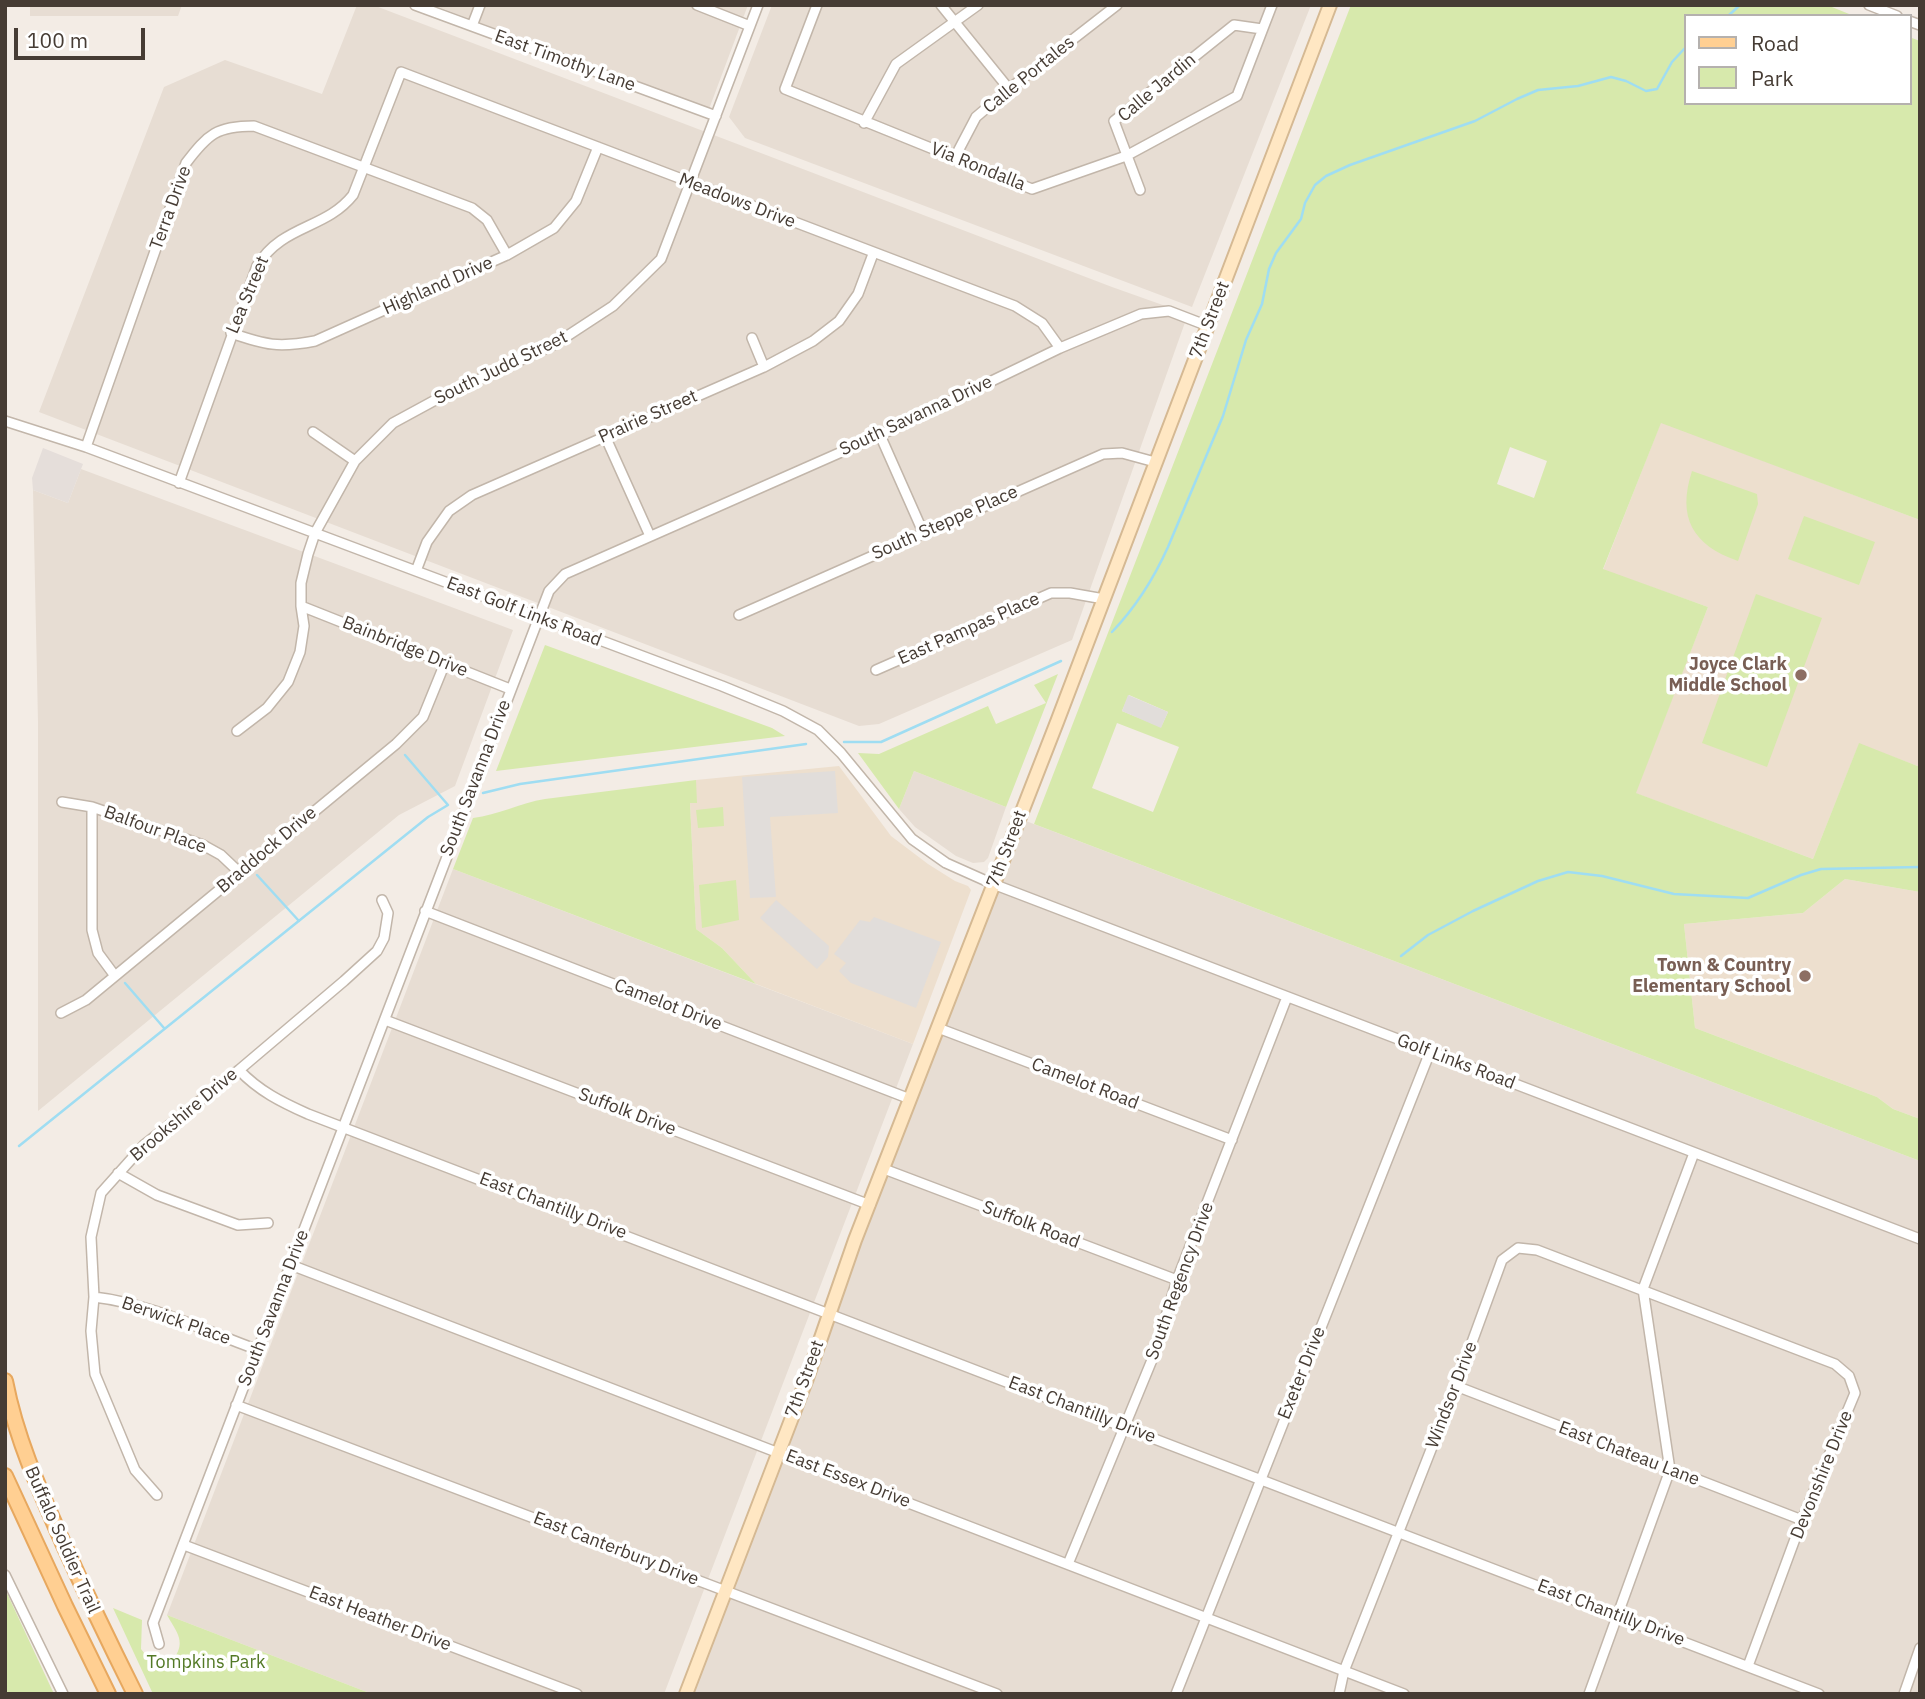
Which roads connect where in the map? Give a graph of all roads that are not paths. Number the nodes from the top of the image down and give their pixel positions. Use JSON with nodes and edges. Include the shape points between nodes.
{"nodes":[{"id":1,"x":415,"y":5,"type":"edge"},
{"id":2,"x":480,"y":5,"type":"edge"},
{"id":3,"x":697,"y":5,"type":"edge"},
{"id":4,"x":758,"y":5,"type":"edge"},
{"id":5,"x":817,"y":5,"type":"edge"},
{"id":6,"x":941,"y":5,"type":"edge"},
{"id":7,"x":978,"y":5,"type":"edge"},
{"id":8,"x":1118,"y":5,"type":"edge"},
{"id":9,"x":1272,"y":5,"type":"edge"},
{"id":10,"x":1330,"y":5,"type":"edge"},
{"id":11,"x":1869,"y":5,"type":"edge"},
{"id":12,"x":1891,"y":14,"type":"edge"},
{"id":13,"x":956,"y":23,"type":"junction"},
{"id":14,"x":472,"y":26,"type":"junction"},
{"id":15,"x":750,"y":26,"type":"junction"},
{"id":16,"x":1262,"y":29,"type":"junction"},
{"id":17,"x":401,"y":72,"type":"joint"},
{"id":18,"x":1009,"y":89,"type":"junction"},
{"id":19,"x":716,"y":116,"type":"junction"},
{"id":20,"x":864,"y":122,"type":"junction"},
{"id":21,"x":598,"y":147,"type":"junction"},
{"id":22,"x":1126,"y":156,"type":"junction"},
{"id":23,"x":954,"y":157,"type":"junction"},
{"id":24,"x":364,"y":166,"type":"junction"},
{"id":25,"x":691,"y":183,"type":"junction"},
{"id":26,"x":1140,"y":190,"type":"dead end"},
{"id":27,"x":873,"y":254,"type":"junction"},
{"id":28,"x":507,"y":255,"type":"junction"},
{"id":29,"x":1208,"y":326,"type":"junction"},
{"id":30,"x":231,"y":333,"type":"junction"},
{"id":31,"x":752,"y":338,"type":"dead end"},
{"id":32,"x":1060,"y":348,"type":"junction"},
{"id":33,"x":764,"y":367,"type":"junction"},
{"id":34,"x":5,"y":421,"type":"edge"},
{"id":35,"x":313,"y":432,"type":"dead end"},
{"id":36,"x":880,"y":435,"type":"junction"},
{"id":37,"x":605,"y":436,"type":"junction"},
{"id":38,"x":86,"y":447,"type":"junction"},
{"id":39,"x":355,"y":461,"type":"junction"},
{"id":40,"x":1155,"y":462,"type":"junction"},
{"id":41,"x":179,"y":483,"type":"junction"},
{"id":42,"x":923,"y":532,"type":"junction"},
{"id":43,"x":315,"y":533,"type":"junction"},
{"id":44,"x":650,"y":536,"type":"junction"},
{"id":45,"x":416,"y":571,"type":"junction"},
{"id":46,"x":1104,"y":599,"type":"junction"},
{"id":47,"x":300,"y":606,"type":"junction"},
{"id":48,"x":739,"y":615,"type":"dead end"},
{"id":49,"x":537,"y":617,"type":"junction"},
{"id":50,"x":445,"y":663,"type":"junction"},
{"id":51,"x":876,"y":670,"type":"dead end"},
{"id":52,"x":510,"y":689,"type":"junction"},
{"id":53,"x":237,"y":730,"type":"dead end"},
{"id":54,"x":62,"y":802,"type":"dead end"},
{"id":55,"x":92,"y":807,"type":"junction"},
{"id":56,"x":240,"y":873,"type":"junction"},
{"id":57,"x":993,"y":884,"type":"junction"},
{"id":58,"x":382,"y":900,"type":"dead end"},
{"id":59,"x":425,"y":911,"type":"junction"},
{"id":60,"x":115,"y":976,"type":"junction"},
{"id":61,"x":1287,"y":997,"type":"junction"},
{"id":62,"x":61,"y":1013,"type":"dead end"},
{"id":63,"x":385,"y":1020,"type":"junction"},
{"id":64,"x":938,"y":1028,"type":"junction"},
{"id":65,"x":1430,"y":1052,"type":"junction"},
{"id":66,"x":239,"y":1070,"type":"junction"},
{"id":67,"x":910,"y":1099,"type":"junction"},
{"id":68,"x":345,"y":1127,"type":"junction"},
{"id":69,"x":1232,"y":1140,"type":"junction"},
{"id":70,"x":1694,"y":1153,"type":"junction"},
{"id":71,"x":884,"y":1170,"type":"junction"},
{"id":72,"x":118,"y":1173,"type":"junction"},
{"id":73,"x":870,"y":1205,"type":"junction"},
{"id":74,"x":268,"y":1223,"type":"dead end"},
{"id":75,"x":1920,"y":1239,"type":"edge"},
{"id":76,"x":291,"y":1265,"type":"junction"},
{"id":77,"x":1177,"y":1280,"type":"junction"},
{"id":78,"x":1643,"y":1289,"type":"junction"},
{"id":79,"x":94,"y":1297,"type":"junction"},
{"id":80,"x":829,"y":1312,"type":"junction"},
{"id":81,"x":258,"y":1350,"type":"junction"},
{"id":82,"x":5,"y":1381,"type":"edge"},
{"id":83,"x":1456,"y":1386,"type":"junction"},
{"id":84,"x":236,"y":1405,"type":"junction"},
{"id":85,"x":1125,"y":1426,"type":"junction"},
{"id":86,"x":778,"y":1453,"type":"junction"},
{"id":87,"x":1670,"y":1470,"type":"junction"},
{"id":88,"x":5,"y":1476,"type":"edge"},
{"id":89,"x":1261,"y":1478,"type":"junction"},
{"id":90,"x":157,"y":1495,"type":"dead end"},
{"id":91,"x":1802,"y":1520,"type":"junction"},
{"id":92,"x":1399,"y":1532,"type":"junction"},
{"id":93,"x":184,"y":1545,"type":"junction"},
{"id":94,"x":1068,"y":1564,"type":"junction"},
{"id":95,"x":5,"y":1575,"type":"edge"},
{"id":96,"x":726,"y":1591,"type":"junction"},
{"id":97,"x":1616,"y":1615,"type":"junction"},
{"id":98,"x":1204,"y":1618,"type":"junction"},
{"id":99,"x":159,"y":1644,"type":"dead end"},
{"id":100,"x":1920,"y":1648,"type":"edge"},
{"id":101,"x":1748,"y":1666,"type":"junction"},
{"id":102,"x":1344,"y":1671,"type":"junction"},
{"id":103,"x":63,"y":1694,"type":"edge"},
{"id":104,"x":108,"y":1694,"type":"edge"},
{"id":105,"x":135,"y":1694,"type":"edge"},
{"id":106,"x":577,"y":1694,"type":"edge"},
{"id":107,"x":686,"y":1694,"type":"edge"},
{"id":108,"x":997,"y":1694,"type":"edge"},
{"id":109,"x":1176,"y":1694,"type":"edge"},
{"id":110,"x":1339,"y":1694,"type":"edge"},
{"id":111,"x":1404,"y":1694,"type":"edge"},
{"id":112,"x":1588,"y":1694,"type":"edge"},
{"id":113,"x":1819,"y":1694,"type":"edge"},
{"id":114,"x":1904,"y":1694,"type":"edge"}],
"edges":[{"from":1,"to":14,"type":"street","name":"East Timothy Lane"},
{"from":2,"to":14,"type":"street"},
{"from":3,"to":15,"type":"street"},
{"from":4,"to":15,"type":"street","name":"South Judd Street"},
{"from":5,"to":20,"type":"street","name":"Via Rondalla","via":[[785,89]]},
{"from":6,"to":13,"type":"street"},
{"from":7,"to":13,"type":"street"},
{"from":8,"to":18,"type":"street","name":"Calle Portales"},
{"from":9,"to":16,"type":"street","name":"Via Rondalla"},
{"from":10,"to":29,"type":"main road","name":"7th Street"},
{"from":11,"to":12,"type":"street"},
{"from":13,"to":18,"type":"street"},
{"from":13,"to":20,"type":"street","via":[[896,64]]},
{"from":14,"to":19,"type":"street","name":"East Timothy Lane"},
{"from":15,"to":19,"type":"street","name":"South Judd Street"},
{"from":16,"to":22,"type":"street","name":"Via Rondalla","via":[[1237,96]]},
{"from":16,"to":22,"type":"street","name":"Calle Jardin","via":[[1234,24],[1114,121]]},
{"from":17,"to":21,"type":"street","name":"Meadows Drive"},
{"from":17,"to":24,"type":"street","name":"Lea Street"},
{"from":18,"to":23,"type":"street","name":"Calle Portales","via":[[976,117]]},
{"from":19,"to":25,"type":"street","name":"South Judd Street"},
{"from":20,"to":23,"type":"street","name":"Via Rondalla"},
{"from":21,"to":25,"type":"street","name":"Meadows Drive"},
{"from":21,"to":28,"type":"street","name":"Highland Drive","via":[[576,201],[554,228]]},
{"from":22,"to":23,"type":"street","name":"Via Rondalla","via":[[1032,189]]},
{"from":22,"to":26,"type":"street","name":"Calle Jardin"},
{"from":24,"to":28,"type":"street","name":"Terra Drive","via":[[472,208],[487,220]]},
{"from":24,"to":30,"type":"street","name":"Lea Street","via":[[353,195],[341,209],[267,249]]},
{"from":24,"to":38,"type":"street","name":"Terra Drive","via":[[254,126],[228,126],[201,143],[187,163]]},
{"from":25,"to":27,"type":"street","name":"Meadows Drive"},
{"from":25,"to":39,"type":"street","name":"South Judd Street","via":[[661,259],[613,306],[555,344],[393,423]]},
{"from":27,"to":32,"type":"street","name":"Meadows Drive","via":[[1015,306],[1042,323]]},
{"from":27,"to":33,"type":"street","name":"Prairie Street","via":[[858,294],[839,321]]},
{"from":28,"to":30,"type":"street","name":"Highland Drive","via":[[315,341],[265,345]]},
{"from":29,"to":32,"type":"street","name":"South Savanna Drive","via":[[1169,311],[1155,311]]},
{"from":29,"to":40,"type":"main road","name":"7th Street"},
{"from":30,"to":41,"type":"street","name":"Lea Street"},
{"from":31,"to":33,"type":"street"},
{"from":32,"to":36,"type":"street","name":"South Savanna Drive"},
{"from":33,"to":37,"type":"street","name":"Prairie Street"},
{"from":34,"to":38,"type":"street","name":"East Golf Links Road"},
{"from":35,"to":39,"type":"street"},
{"from":36,"to":42,"type":"street"},
{"from":36,"to":44,"type":"street","name":"South Savanna Drive"},
{"from":37,"to":44,"type":"street"},
{"from":37,"to":45,"type":"street","name":"Prairie Street","via":[[471,495],[449,511],[427,542]]},
{"from":38,"to":41,"type":"street","name":"East Golf Links Road"},
{"from":39,"to":43,"type":"street","name":"South Judd Street"},
{"from":40,"to":42,"type":"street","name":"South Steppe Place","via":[[1122,453],[1103,454]]},
{"from":40,"to":46,"type":"main road","name":"7th Street"},
{"from":41,"to":43,"type":"street","name":"East Golf Links Road"},
{"from":42,"to":48,"type":"street","name":"South Steppe Place"},
{"from":43,"to":45,"type":"street","name":"East Golf Links Road"},
{"from":43,"to":47,"type":"street","name":"South Judd Street","via":[[301,583]]},
{"from":44,"to":49,"type":"street","name":"South Savanna Drive","via":[[565,574],[549,591]]},
{"from":45,"to":49,"type":"street","name":"East Golf Links Road"},
{"from":46,"to":51,"type":"street","name":"East Pampas Place","via":[[1051,593]]},
{"from":46,"to":57,"type":"main road","name":"7th Street"},
{"from":47,"to":50,"type":"street","name":"Bainbridge Drive"},
{"from":47,"to":53,"type":"street","name":"South Judd Street","via":[[304,626],[300,652],[288,682],[267,708]]},
{"from":49,"to":52,"type":"street","name":"South Savanna Drive"},
{"from":49,"to":57,"type":"street","name":"East Golf Links Road","via":[[722,686],[818,730],[912,839],[946,863]]},
{"from":50,"to":52,"type":"street","name":"Bainbridge Drive"},
{"from":50,"to":56,"type":"street","name":"Braddock Drive","via":[[430,704],[414,727]]},
{"from":52,"to":59,"type":"street","name":"South Savanna Drive"},
{"from":54,"to":55,"type":"street","name":"Balfour Place"},
{"from":55,"to":56,"type":"street","name":"Balfour Place","via":[[203,845]]},
{"from":55,"to":60,"type":"street","via":[[92,930],[98,953]]},
{"from":56,"to":60,"type":"street","name":"Braddock Drive"},
{"from":57,"to":61,"type":"street","name":"Golf Links Road"},
{"from":57,"to":64,"type":"main road","name":"7th Street"},
{"from":58,"to":66,"type":"street","name":"Brookshire Drive","via":[[388,913],[377,951]]},
{"from":59,"to":63,"type":"street","name":"South Savanna Drive"},
{"from":59,"to":67,"type":"street","name":"Camelot Drive"},
{"from":60,"to":62,"type":"street","name":"Braddock Drive"},
{"from":61,"to":65,"type":"street","name":"Golf Links Road"},
{"from":61,"to":69,"type":"street","name":"South Regency Drive"},
{"from":63,"to":68,"type":"street","name":"South Savanna Drive"},
{"from":63,"to":73,"type":"street","name":"Suffolk Drive"},
{"from":64,"to":67,"type":"main road","name":"7th Street"},
{"from":64,"to":69,"type":"street","name":"Camelot Road"},
{"from":65,"to":70,"type":"street","name":"Golf Links Road"},
{"from":65,"to":89,"type":"street","name":"Exeter Drive"},
{"from":66,"to":68,"type":"street","name":"East Chantilly Drive","via":[[274,1099]]},
{"from":66,"to":72,"type":"street","name":"Brookshire Drive","via":[[144,1145]]},
{"from":67,"to":71,"type":"main road","name":"7th Street"},
{"from":68,"to":76,"type":"street","name":"South Savanna Drive"},
{"from":68,"to":80,"type":"street","name":"East Chantilly Drive"},
{"from":69,"to":77,"type":"street","name":"South Regency Drive"},
{"from":70,"to":75,"type":"street","name":"Golf Links Road"},
{"from":70,"to":78,"type":"street"},
{"from":71,"to":73,"type":"main road","name":"7th Street"},
{"from":71,"to":77,"type":"street","name":"Suffolk Road"},
{"from":72,"to":74,"type":"street","via":[[157,1195],[237,1225]]},
{"from":72,"to":79,"type":"street","name":"Brookshire Drive","via":[[101,1193],[91,1237]]},
{"from":73,"to":80,"type":"main road","name":"7th Street"},
{"from":76,"to":81,"type":"street","name":"South Savanna Drive"},
{"from":76,"to":86,"type":"street","name":"East Essex Drive"},
{"from":77,"to":85,"type":"street","name":"South Regency Drive"},
{"from":78,"to":83,"type":"street","name":"Windsor Drive","via":[[1537,1250],[1518,1248],[1502,1260]]},
{"from":78,"to":87,"type":"street"},
{"from":78,"to":91,"type":"street","name":"Devonshire Drive","via":[[1835,1364],[1849,1376],[1855,1393]]},
{"from":79,"to":81,"type":"street","name":"Berwick Place","via":[[137,1306]]},
{"from":79,"to":90,"type":"street","name":"Brookshire Drive","via":[[90,1331],[95,1374],[135,1470]]},
{"from":80,"to":85,"type":"street","name":"East Chantilly Drive"},
{"from":80,"to":86,"type":"main road","name":"7th Street"},
{"from":81,"to":84,"type":"street","name":"South Savanna Drive"},
{"from":82,"to":105,"type":"main road","name":"Buffalo Soldier Trail","via":[[29,1468]]},
{"from":83,"to":87,"type":"street","name":"East Chateau Lane"},
{"from":83,"to":92,"type":"street","name":"Windsor Drive"},
{"from":84,"to":93,"type":"street","name":"South Savanna Drive"},
{"from":84,"to":96,"type":"street","name":"East Canterbury Drive"},
{"from":85,"to":89,"type":"street","name":"East Chantilly Drive"},
{"from":85,"to":94,"type":"street","name":"South Regency Drive"},
{"from":86,"to":94,"type":"street","name":"East Essex Drive"},
{"from":86,"to":96,"type":"main road","name":"7th Street"},
{"from":87,"to":91,"type":"street","name":"East Chateau Lane"},
{"from":87,"to":97,"type":"street"},
{"from":88,"to":104,"type":"main road","name":"Buffalo Soldier Trail"},
{"from":89,"to":92,"type":"street","name":"East Chantilly Drive"},
{"from":89,"to":98,"type":"street","name":"Exeter Drive"},
{"from":91,"to":101,"type":"street","name":"Devonshire Drive"},
{"from":92,"to":97,"type":"street","name":"East Chantilly Drive"},
{"from":92,"to":102,"type":"street","name":"Windsor Drive"},
{"from":93,"to":99,"type":"street","name":"South Savanna Drive","via":[[153,1623]]},
{"from":93,"to":106,"type":"street","name":"East Heather Drive"},
{"from":94,"to":98,"type":"street","name":"East Essex Drive"},
{"from":95,"to":103,"type":"street"},
{"from":96,"to":107,"type":"main road","name":"7th Street"},
{"from":96,"to":108,"type":"street","name":"East Canterbury Drive"},
{"from":97,"to":101,"type":"street","name":"East Chantilly Drive"},
{"from":97,"to":112,"type":"street"},
{"from":98,"to":102,"type":"street","name":"East Essex Drive"},
{"from":98,"to":109,"type":"street","name":"Exeter Drive"},
{"from":100,"to":114,"type":"street"},
{"from":101,"to":113,"type":"street","name":"East Chantilly Drive"},
{"from":102,"to":110,"type":"street","name":"Windsor Drive"},
{"from":102,"to":111,"type":"street","name":"East Essex Drive"}]}
